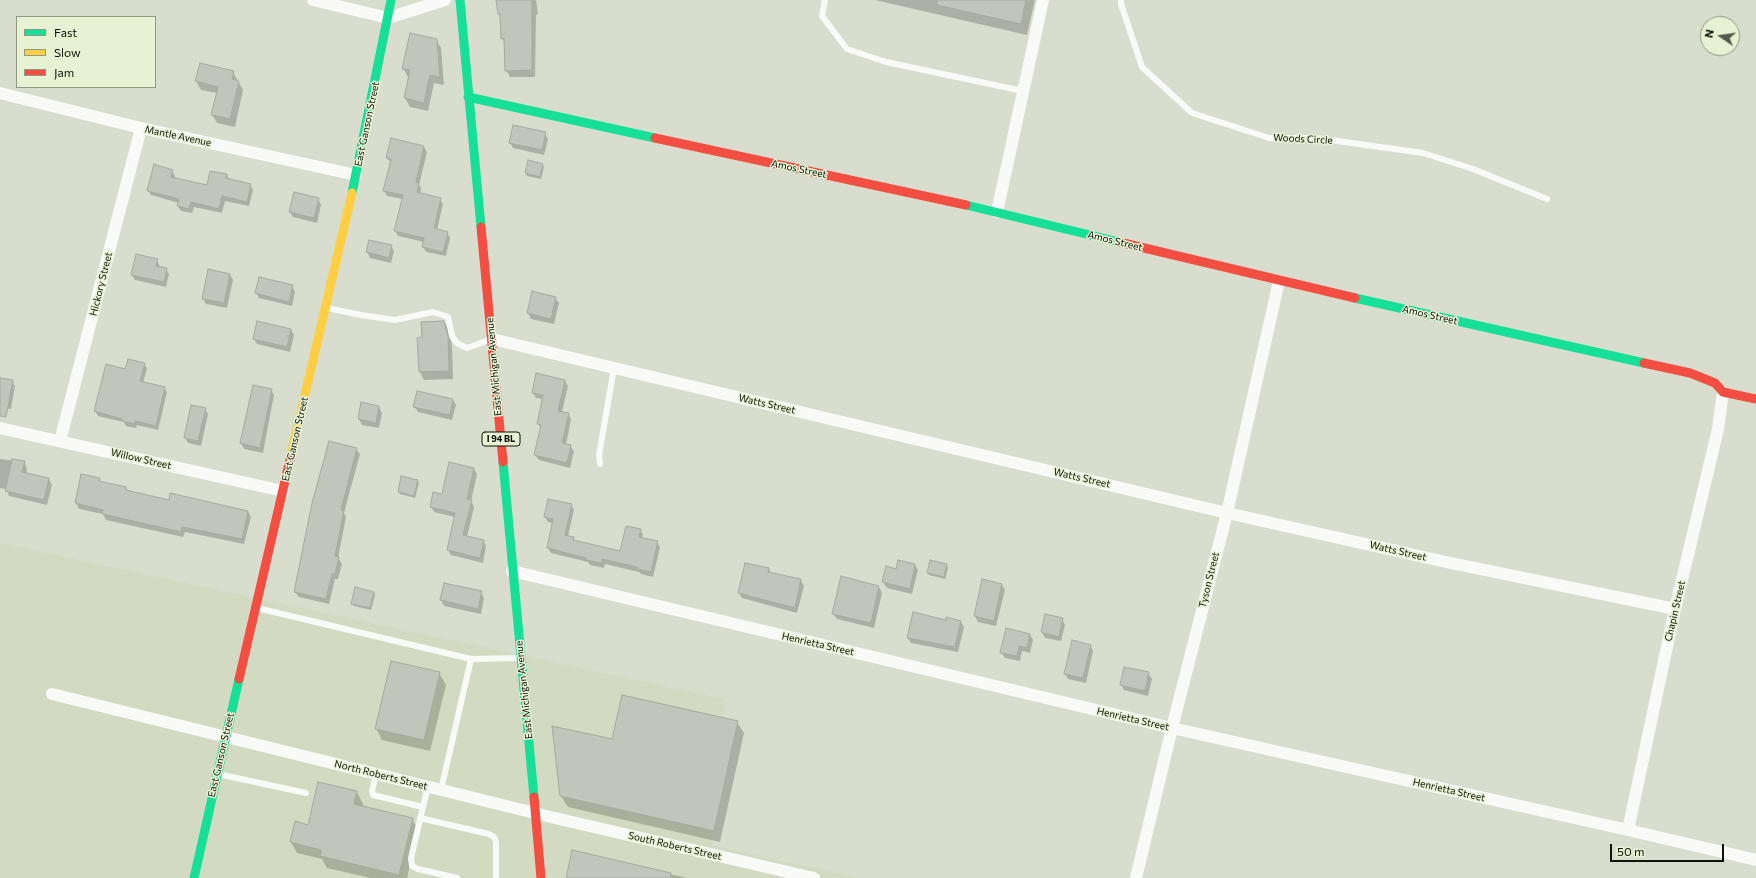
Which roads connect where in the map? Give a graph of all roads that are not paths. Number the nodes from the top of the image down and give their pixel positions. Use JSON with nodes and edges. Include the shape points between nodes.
{"nodes":[{"id":1,"x":313,"y":0,"type":"edge"},
{"id":2,"x":391,"y":0,"type":"edge"},
{"id":3,"x":445,"y":0,"type":"edge"},
{"id":4,"x":460,"y":0,"type":"edge"},
{"id":5,"x":825,"y":0,"type":"edge"},
{"id":6,"x":1043,"y":0,"type":"edge"},
{"id":7,"x":1121,"y":0,"type":"edge"},
{"id":8,"x":388,"y":18,"type":"junction"},
{"id":9,"x":1023,"y":91,"type":"junction"},
{"id":10,"x":0,"y":93,"type":"edge"},
{"id":11,"x":23,"y":93,"type":"edge"},
{"id":12,"x":468,"y":97,"type":"junction"},
{"id":13,"x":141,"y":128,"type":"junction"},
{"id":14,"x":356,"y":175,"type":"junction"},
{"id":15,"x":1547,"y":199,"type":"dead end"},
{"id":16,"x":997,"y":212,"type":"junction"},
{"id":17,"x":1279,"y":281,"type":"junction"},
{"id":18,"x":325,"y":307,"type":"junction"},
{"id":19,"x":492,"y":339,"type":"junction"},
{"id":20,"x":614,"y":368,"type":"junction"},
{"id":21,"x":1723,"y":392,"type":"junction"},
{"id":22,"x":1756,"y":399,"type":"edge"},
{"id":23,"x":0,"y":428,"type":"edge"},
{"id":24,"x":60,"y":441,"type":"junction"},
{"id":25,"x":600,"y":464,"type":"dead end"},
{"id":26,"x":282,"y":492,"type":"junction"},
{"id":27,"x":1227,"y":513,"type":"junction"},
{"id":28,"x":512,"y":571,"type":"junction"},
{"id":29,"x":255,"y":607,"type":"junction"},
{"id":30,"x":1675,"y":609,"type":"junction"},
{"id":31,"x":521,"y":658,"type":"junction"},
{"id":32,"x":471,"y":660,"type":"junction"},
{"id":33,"x":52,"y":694,"type":"dead end"},
{"id":34,"x":1172,"y":728,"type":"junction"},
{"id":35,"x":225,"y":737,"type":"junction"},
{"id":36,"x":217,"y":774,"type":"junction"},
{"id":37,"x":376,"y":774,"type":"junction"},
{"id":38,"x":428,"y":786,"type":"junction"},
{"id":39,"x":441,"y":790,"type":"junction"},
{"id":40,"x":306,"y":793,"type":"dead end"},
{"id":41,"x":423,"y":808,"type":"junction"},
{"id":42,"x":536,"y":813,"type":"junction"},
{"id":43,"x":420,"y":818,"type":"junction"},
{"id":44,"x":1628,"y":830,"type":"junction"},
{"id":45,"x":1756,"y":860,"type":"edge"},
{"id":46,"x":194,"y":878,"type":"edge"},
{"id":47,"x":457,"y":878,"type":"edge"},
{"id":48,"x":496,"y":878,"type":"edge"},
{"id":49,"x":541,"y":878,"type":"edge"},
{"id":50,"x":814,"y":878,"type":"edge"},
{"id":51,"x":1136,"y":878,"type":"edge"}],
"edges":[{"from":1,"to":8,"type":"street"},
{"from":2,"to":8,"type":"street","name":"East Ganson Street"},
{"from":3,"to":8,"type":"street"},
{"from":4,"to":12,"type":"street","name":"East Michigan Avenue","number":"I 94 BL"},
{"from":5,"to":9,"type":"lane","via":[[822,16],[848,49],[886,62]]},
{"from":6,"to":9,"type":"street"},
{"from":7,"to":15,"type":"lane","name":"Woods Circle","via":[[1142,67],[1192,113],[1269,138],[1316,138],[1423,153],[1473,169]]},
{"from":8,"to":14,"type":"street","name":"East Ganson Street"},
{"from":9,"to":16,"type":"street"},
{"from":10,"to":11,"type":"street","name":"Mantle Avenue"},
{"from":11,"to":13,"type":"street","name":"Mantle Avenue"},
{"from":12,"to":16,"type":"street","name":"Amos Street"},
{"from":12,"to":19,"type":"street","name":"East Michigan Avenue","number":"I 94 BL"},
{"from":13,"to":14,"type":"street","name":"Mantle Avenue"},
{"from":13,"to":24,"type":"street","name":"Hickory Street"},
{"from":14,"to":18,"type":"street","name":"East Ganson Street"},
{"from":16,"to":17,"type":"street","name":"Amos Street"},
{"from":17,"to":21,"type":"street","name":"Amos Street","via":[[1690,373],[1715,383]]},
{"from":17,"to":27,"type":"street","name":"Tyson Street"},
{"from":18,"to":19,"type":"lane","via":[[361,316],[395,320],[434,312],[448,317],[452,336],[457,343],[467,348]]},
{"from":18,"to":26,"type":"street","name":"East Ganson Street"},
{"from":19,"to":20,"type":"street","name":"Watts Street"},
{"from":19,"to":28,"type":"street","name":"East Michigan Avenue","number":"I 94 BL"},
{"from":20,"to":25,"type":"lane","via":[[599,455]]},
{"from":20,"to":27,"type":"street","name":"Watts Street"},
{"from":21,"to":22,"type":"street","name":"Amos Street"},
{"from":21,"to":30,"type":"street","name":"Chapin Street","via":[[1718,429]]},
{"from":23,"to":24,"type":"street","name":"Willow Street"},
{"from":24,"to":26,"type":"street","name":"Willow Street"},
{"from":26,"to":29,"type":"street","name":"East Ganson Street"},
{"from":27,"to":30,"type":"street","name":"Watts Street"},
{"from":27,"to":34,"type":"street","name":"Tyson Street"},
{"from":28,"to":31,"type":"street","name":"East Michigan Avenue","number":"I 94 BL"},
{"from":28,"to":34,"type":"street","name":"Henrietta Street"},
{"from":29,"to":32,"type":"lane"},
{"from":29,"to":35,"type":"street","name":"East Ganson Street"},
{"from":30,"to":44,"type":"street","name":"Chapin Street"},
{"from":31,"to":32,"type":"lane"},
{"from":31,"to":42,"type":"street","name":"East Michigan Avenue","number":"I 94 BL"},
{"from":32,"to":39,"type":"lane"},
{"from":33,"to":35,"type":"street","name":"North Roberts Street"},
{"from":34,"to":44,"type":"street","name":"Henrietta Street"},
{"from":34,"to":51,"type":"street","name":"Tyson Street"},
{"from":35,"to":36,"type":"street","name":"East Ganson Street"},
{"from":35,"to":37,"type":"street","name":"North Roberts Street"},
{"from":36,"to":40,"type":"lane"},
{"from":36,"to":46,"type":"street","name":"East Ganson Street"},
{"from":37,"to":38,"type":"street","name":"North Roberts Street"},
{"from":37,"to":41,"type":"lane","via":[[373,795]]},
{"from":38,"to":39,"type":"street","name":"North Roberts Street"},
{"from":38,"to":41,"type":"lane"},
{"from":39,"to":42,"type":"street","name":"North Roberts Street"},
{"from":41,"to":43,"type":"lane"},
{"from":42,"to":49,"type":"street","name":"East Michigan Avenue","number":"I 94 BL"},
{"from":42,"to":50,"type":"street","name":"South Roberts Street"},
{"from":43,"to":47,"type":"lane","via":[[411,858],[412,866]]},
{"from":43,"to":48,"type":"lane","via":[[494,837]]},
{"from":44,"to":45,"type":"street","name":"Henrietta Street"}]}
